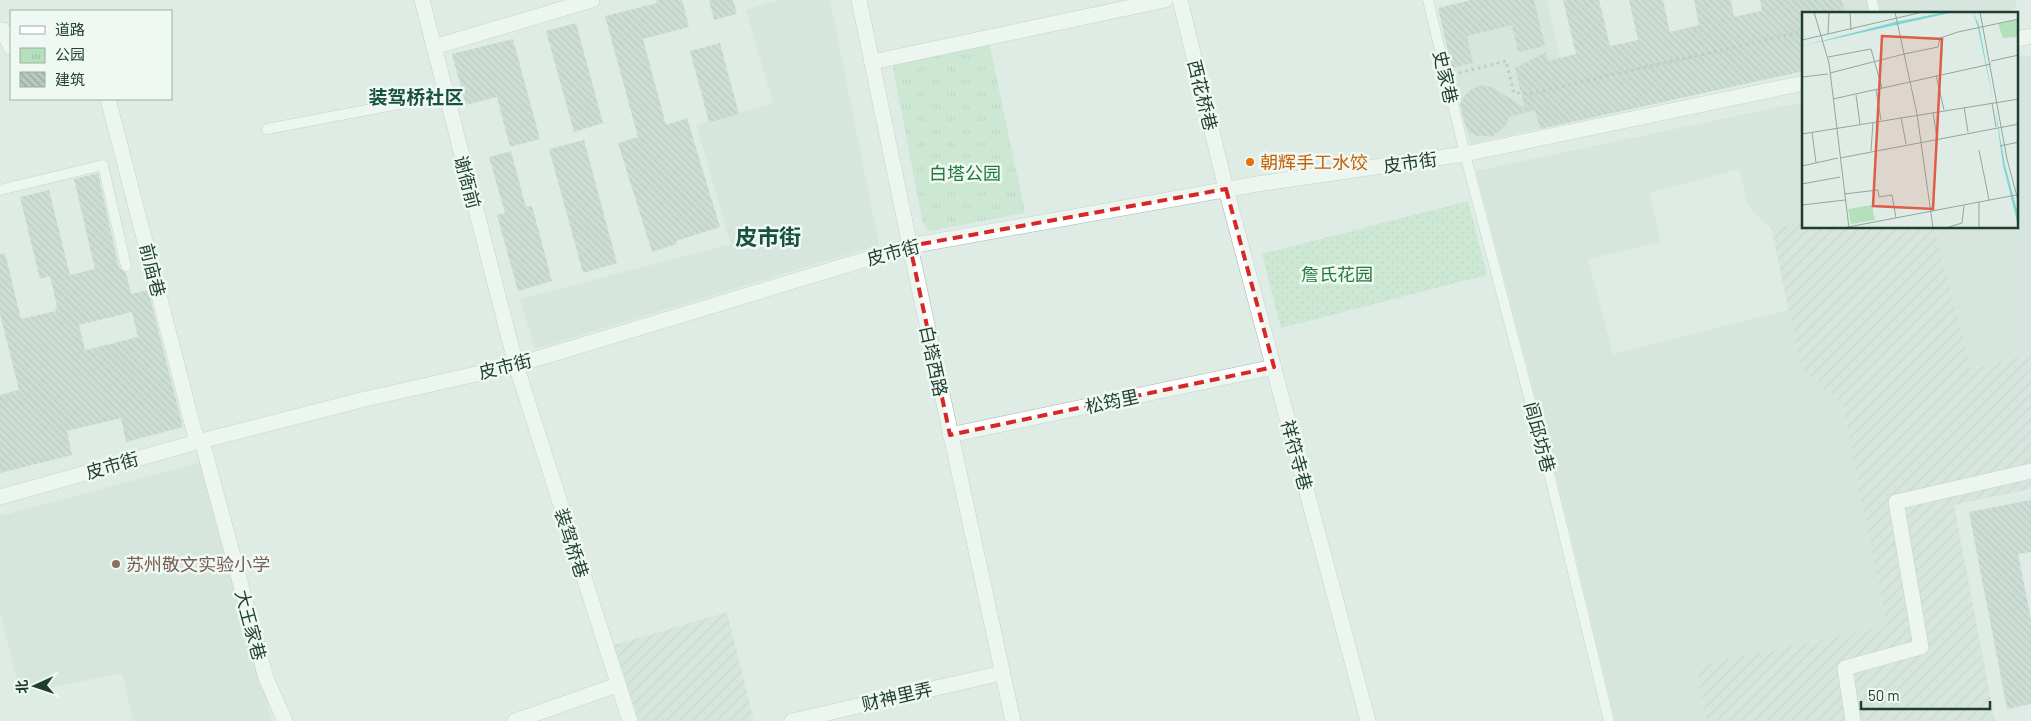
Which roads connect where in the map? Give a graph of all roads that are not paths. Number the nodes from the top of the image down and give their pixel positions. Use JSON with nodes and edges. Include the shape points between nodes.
{"nodes":[{"id":1,"x":422,"y":0,"type":"edge"},
{"id":2,"x":592,"y":0,"type":"edge"},
{"id":3,"x":859,"y":0,"type":"edge"},
{"id":4,"x":1165,"y":0,"type":"edge"},
{"id":5,"x":1180,"y":0,"type":"edge"},
{"id":6,"x":1428,"y":0,"type":"edge"},
{"id":7,"x":0,"y":30,"type":"edge"},
{"id":8,"x":2031,"y":36,"type":"edge"},
{"id":9,"x":2018,"y":39,"type":"edge"},
{"id":10,"x":10,"y":46,"type":"edge"},
{"id":11,"x":434,"y":47,"type":"junction"},
{"id":12,"x":872,"y":62,"type":"junction"},
{"id":13,"x":1802,"y":83,"type":"edge"},
{"id":14,"x":446,"y":95,"type":"junction"},
{"id":15,"x":108,"y":100,"type":"edge"},
{"id":16,"x":267,"y":129,"type":"dead end"},
{"id":17,"x":1465,"y":154,"type":"junction"},
{"id":18,"x":1226,"y":189,"type":"junction"},
{"id":19,"x":0,"y":190,"type":"edge"},
{"id":20,"x":910,"y":246,"type":"junction"},
{"id":21,"x":126,"y":266,"type":"dead end"},
{"id":22,"x":516,"y":365,"type":"junction"},
{"id":23,"x":1274,"y":367,"type":"junction"},
{"id":24,"x":950,"y":435,"type":"junction"},
{"id":25,"x":199,"y":441,"type":"junction"},
{"id":26,"x":2031,"y":471,"type":"edge"},
{"id":27,"x":0,"y":497,"type":"edge"},
{"id":28,"x":1002,"y":673,"type":"junction"},
{"id":29,"x":617,"y":685,"type":"junction"},
{"id":30,"x":285,"y":721,"type":"edge"},
{"id":31,"x":515,"y":721,"type":"edge"},
{"id":32,"x":630,"y":721,"type":"edge"},
{"id":33,"x":792,"y":721,"type":"edge"},
{"id":34,"x":1013,"y":721,"type":"edge"},
{"id":35,"x":1368,"y":721,"type":"edge"},
{"id":36,"x":1609,"y":721,"type":"edge"},
{"id":37,"x":1853,"y":721,"type":"edge"}],
"edges":[{"from":1,"to":11,"type":"street","name":"谢衙前"},
{"from":2,"to":11,"type":"street"},
{"from":3,"to":12,"type":"street","name":"白塔西路"},
{"from":4,"to":12,"type":"street"},
{"from":5,"to":18,"type":"street","name":"西花桥巷"},
{"from":6,"to":17,"type":"lane","name":"史家巷"},
{"from":7,"to":10,"type":"street","via":[[3,30]]},
{"from":8,"to":9,"type":"street"},
{"from":11,"to":14,"type":"street","name":"谢衙前"},
{"from":12,"to":20,"type":"street","name":"白塔西路"},
{"from":13,"to":17,"type":"street","name":"皮市街"},
{"from":14,"to":16,"type":"lane"},
{"from":14,"to":22,"type":"street","name":"谢衙前"},
{"from":15,"to":25,"type":"street","name":"前庙巷"},
{"from":17,"to":18,"type":"street","name":"皮市街"},
{"from":17,"to":36,"type":"lane","name":"闾邱坊巷","via":[[1551,480]]},
{"from":18,"to":20,"type":"street","name":"皮市街"},
{"from":18,"to":23,"type":"street","name":"祥符寺巷"},
{"from":19,"to":21,"type":"lane","via":[[103,165]]},
{"from":20,"to":22,"type":"street","name":"皮市街"},
{"from":20,"to":24,"type":"street","name":"白塔西路"},
{"from":22,"to":25,"type":"street","name":"皮市街"},
{"from":22,"to":29,"type":"street","name":"装驾桥巷"},
{"from":23,"to":24,"type":"street","name":"松筠里"},
{"from":23,"to":35,"type":"street","name":"祥符寺巷"},
{"from":24,"to":28,"type":"street","name":"白塔西路"},
{"from":25,"to":27,"type":"street","name":"皮市街"},
{"from":25,"to":30,"type":"street","name":"大王家巷","via":[[266,678]]},
{"from":26,"to":37,"type":"street","via":[[1896,502],[1921,647],[1845,668]]},
{"from":28,"to":33,"type":"street","name":"财神里弄"},
{"from":28,"to":34,"type":"street","name":"白塔西路"},
{"from":29,"to":31,"type":"street"},
{"from":29,"to":32,"type":"street","name":"装驾桥巷"}]}
